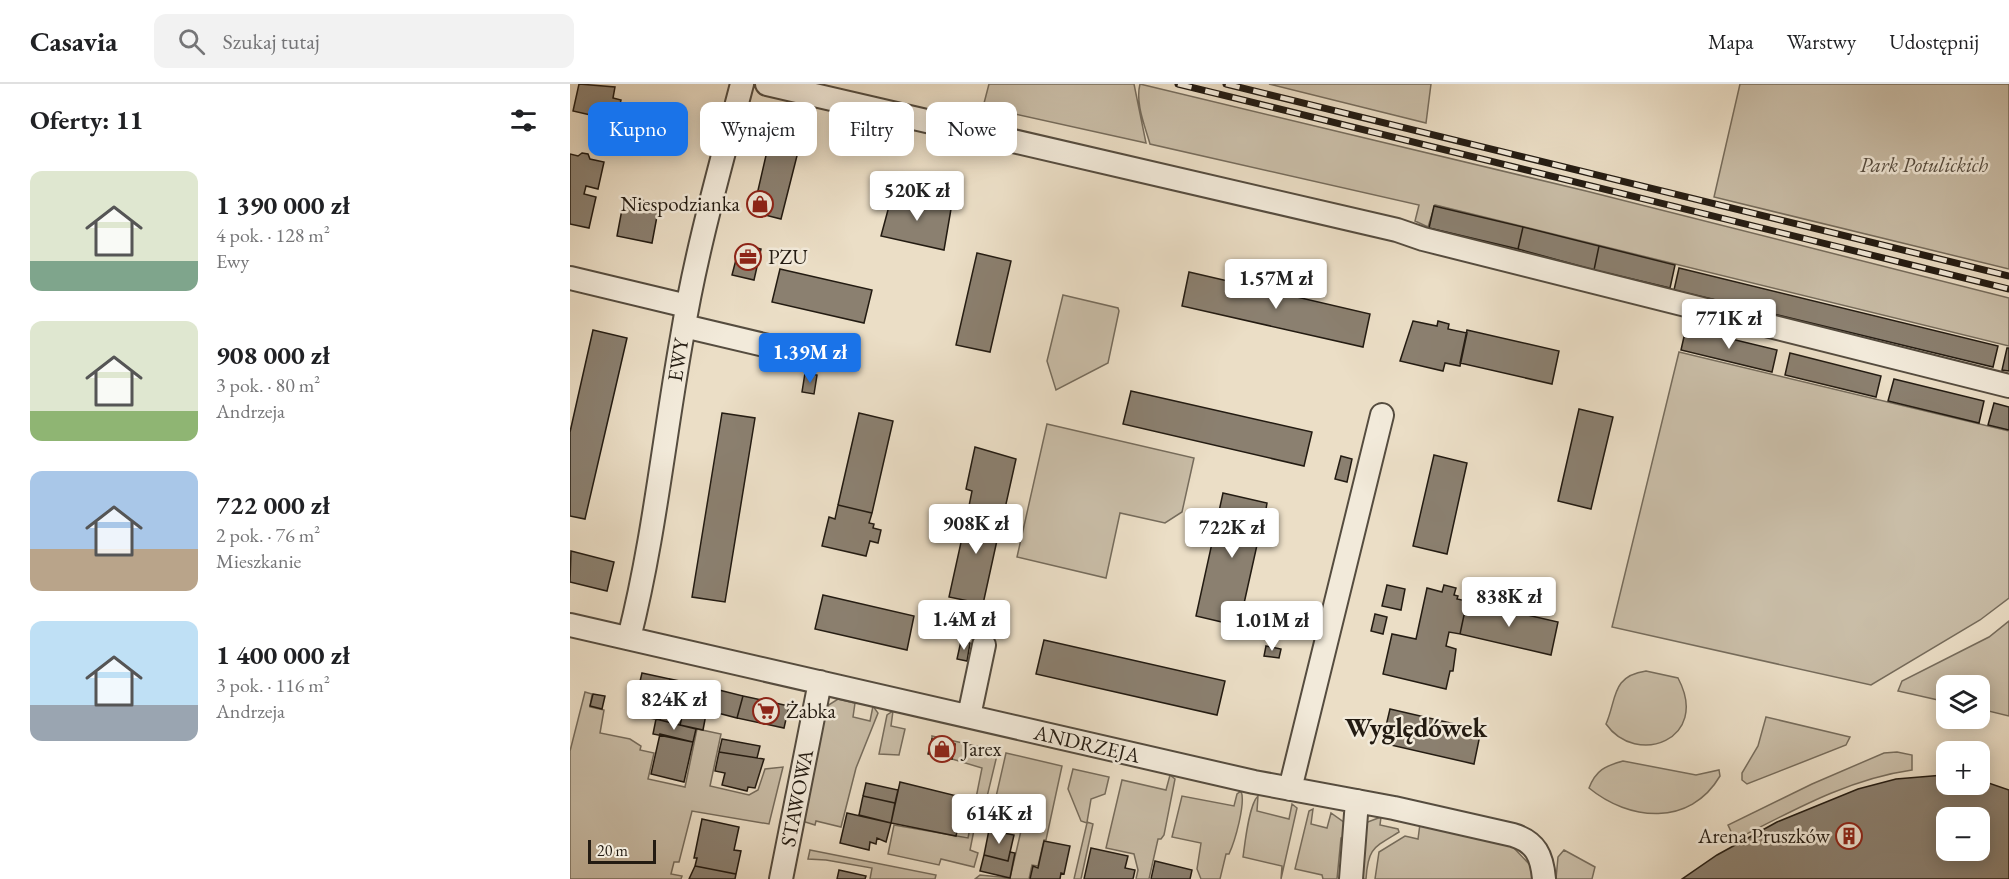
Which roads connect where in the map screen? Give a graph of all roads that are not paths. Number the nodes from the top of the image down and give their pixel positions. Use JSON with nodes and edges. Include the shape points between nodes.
{"nodes":[{"id":1,"x":742,"y":84,"type":"edge"},
{"id":2,"x":767,"y":84,"type":"edge"},
{"id":3,"x":570,"y":278,"type":"edge"},
{"id":4,"x":686,"y":316,"type":"junction"},
{"id":5,"x":781,"y":349,"type":"dead end"},
{"id":6,"x":2009,"y":386,"type":"edge"},
{"id":7,"x":1382,"y":414,"type":"dead end"},
{"id":8,"x":570,"y":625,"type":"edge"},
{"id":9,"x":629,"y":638,"type":"junction"},
{"id":10,"x":984,"y":645,"type":"dead end"},
{"id":11,"x":820,"y":682,"type":"junction"},
{"id":12,"x":969,"y":716,"type":"junction"},
{"id":13,"x":1290,"y":789,"type":"junction"},
{"id":14,"x":1357,"y":801,"type":"junction"},
{"id":15,"x":781,"y":879,"type":"edge"},
{"id":16,"x":1351,"y":879,"type":"edge"},
{"id":17,"x":1544,"y":879,"type":"edge"}],
"edges":[{"from":1,"to":4,"type":"street","name":"EWY","via":[[722,153]]},
{"from":2,"to":6,"type":"street","via":[[1397,230]]},
{"from":3,"to":4,"type":"street"},
{"from":4,"to":5,"type":"street"},
{"from":4,"to":9,"type":"street","name":"EWY","via":[[642,585]]},
{"from":7,"to":13,"type":"street"},
{"from":8,"to":9,"type":"street","name":"ANDRZEJA"},
{"from":9,"to":11,"type":"street","name":"ANDRZEJA"},
{"from":10,"to":12,"type":"street"},
{"from":11,"to":12,"type":"street","name":"ANDRZEJA"},
{"from":11,"to":15,"type":"street","name":"STAWOWA"},
{"from":12,"to":13,"type":"street","name":"ANDRZEJA"},
{"from":13,"to":14,"type":"street","name":"ANDRZEJA"},
{"from":14,"to":16,"type":"street"},
{"from":14,"to":17,"type":"street","name":"ANDRZEJA","via":[[1523,838],[1537,851]]}]}
